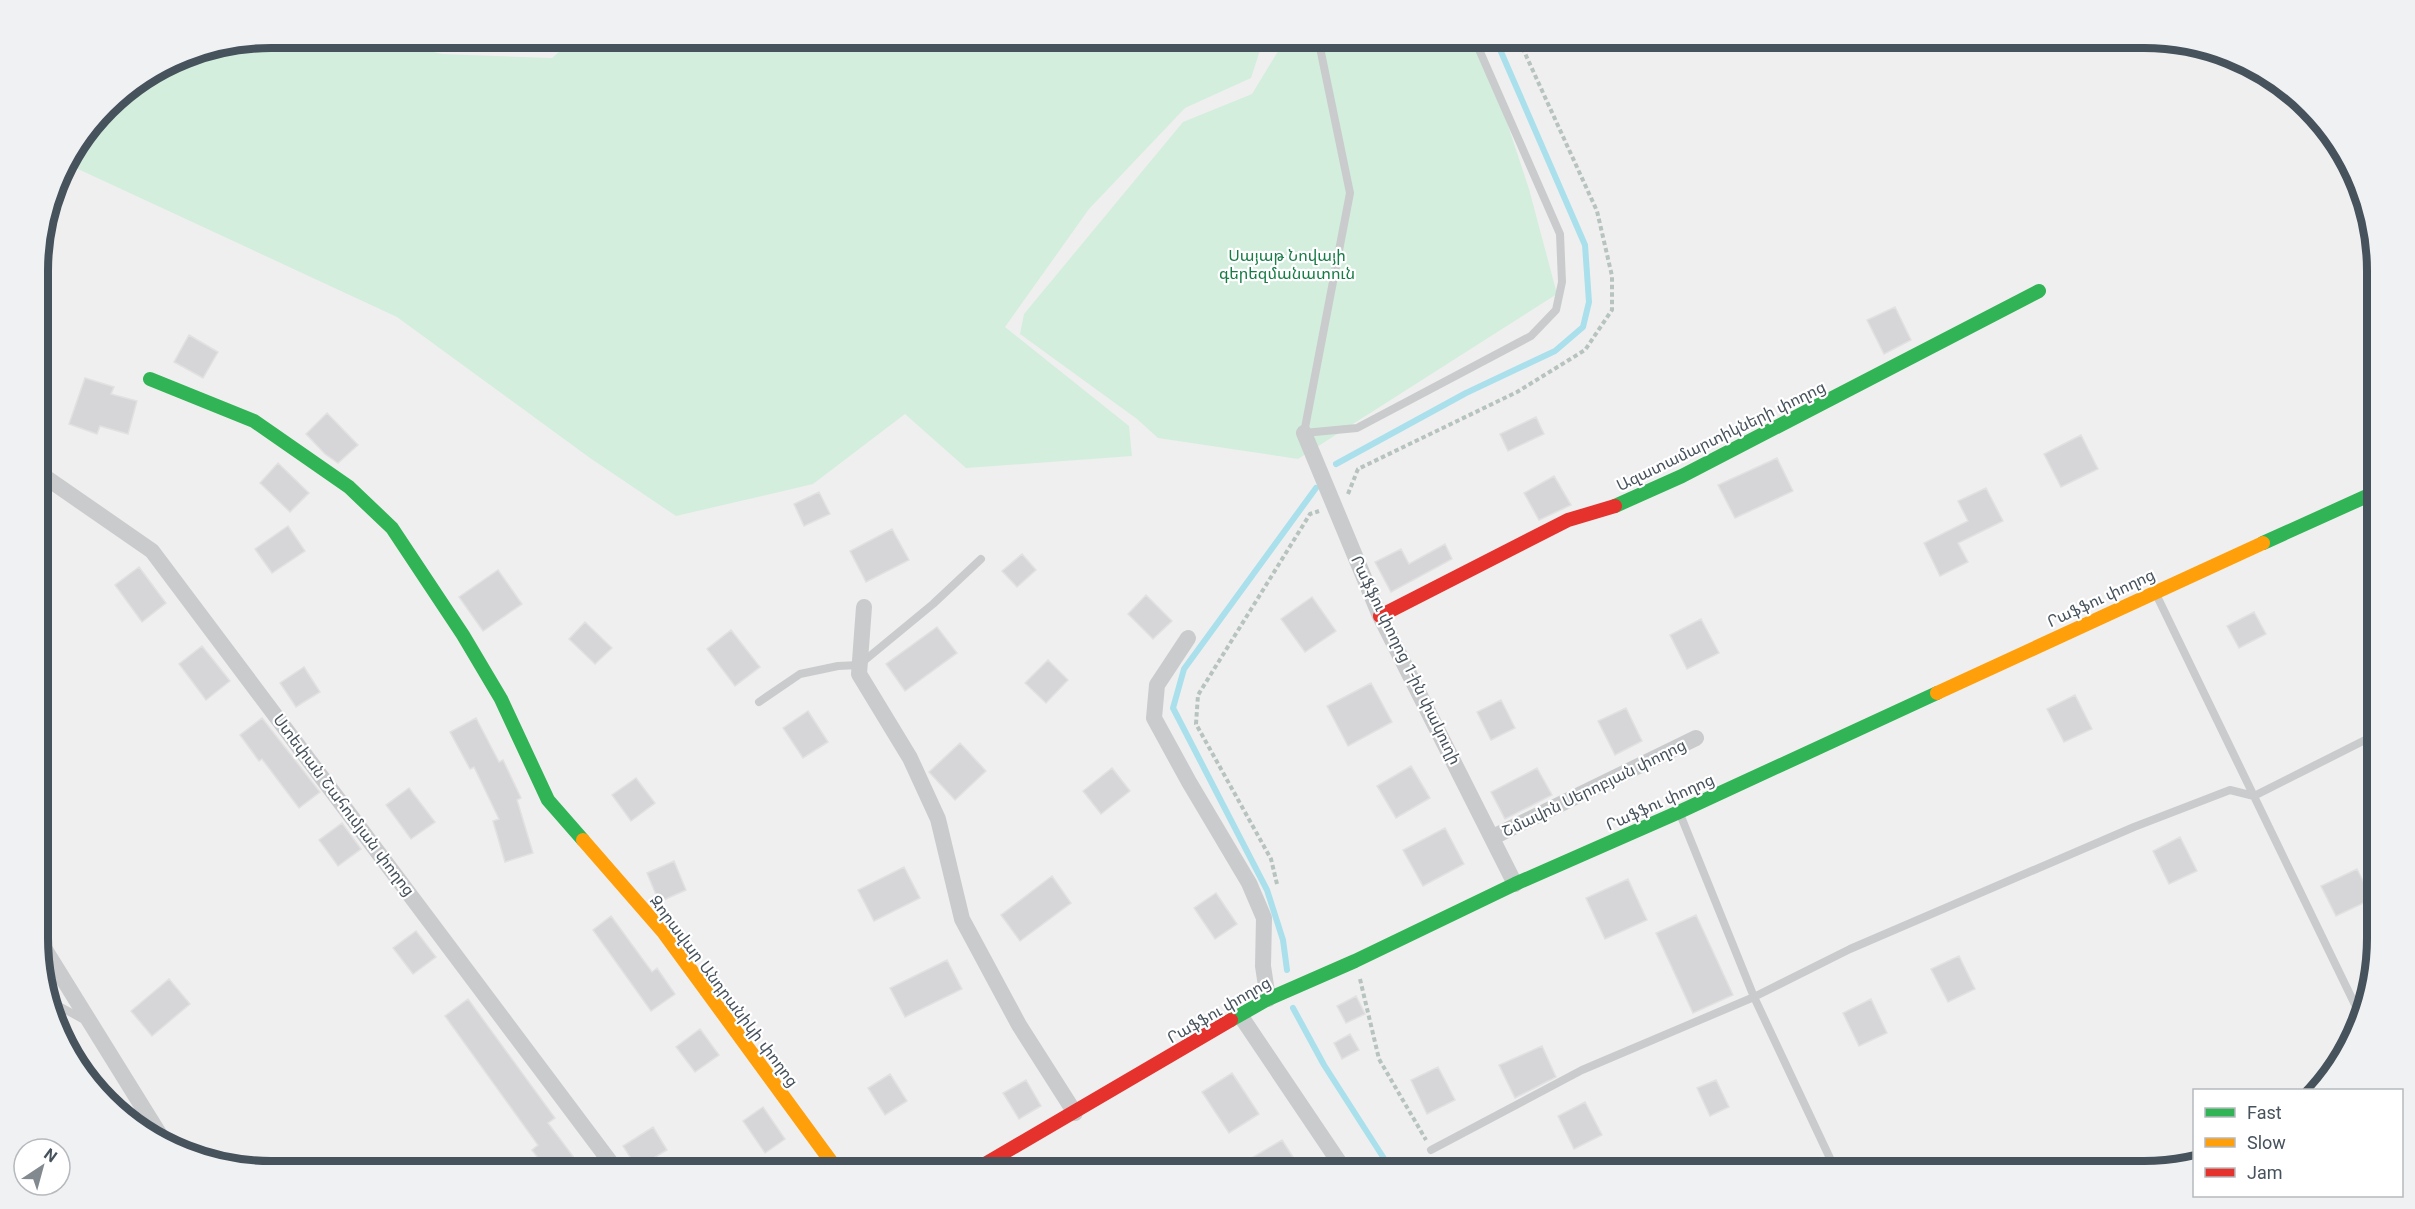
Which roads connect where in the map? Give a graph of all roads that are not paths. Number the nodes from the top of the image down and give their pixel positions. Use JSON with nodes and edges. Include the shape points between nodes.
{"nodes":[{"id":1,"x":1320,"y":48,"type":"edge"},
{"id":2,"x":1478,"y":48,"type":"edge"},
{"id":3,"x":2039,"y":291,"type":"dead end"},
{"id":4,"x":150,"y":379,"type":"dead end"},
{"id":5,"x":1304,"y":433,"type":"junction"},
{"id":6,"x":48,"y":477,"type":"edge"},
{"id":7,"x":2367,"y":496,"type":"edge"},
{"id":8,"x":981,"y":559,"type":"dead end"},
{"id":9,"x":2155,"y":592,"type":"junction"},
{"id":10,"x":864,"y":607,"type":"dead end"},
{"id":11,"x":1380,"y":616,"type":"junction"},
{"id":12,"x":1188,"y":638,"type":"dead end"},
{"id":13,"x":859,"y":665,"type":"junction"},
{"id":14,"x":759,"y":702,"type":"dead end"},
{"id":15,"x":1696,"y":738,"type":"dead end"},
{"id":16,"x":2367,"y":739,"type":"edge"},
{"id":17,"x":2254,"y":796,"type":"junction"},
{"id":18,"x":1679,"y":812,"type":"junction"},
{"id":19,"x":1493,"y":837,"type":"junction"},
{"id":20,"x":1515,"y":884,"type":"junction"},
{"id":21,"x":48,"y":955,"type":"edge"},
{"id":22,"x":1754,"y":997,"type":"junction"},
{"id":23,"x":1268,"y":999,"type":"junction"},
{"id":24,"x":59,"y":1006,"type":"edge"},
{"id":25,"x":2356,"y":1007,"type":"edge"},
{"id":26,"x":1240,"y":1015,"type":"junction"},
{"id":27,"x":91,"y":1024,"type":"junction"},
{"id":28,"x":1075,"y":1113,"type":"junction"},
{"id":29,"x":156,"y":1129,"type":"edge"},
{"id":30,"x":1431,"y":1150,"type":"road end"},
{"id":31,"x":610,"y":1161,"type":"edge"},
{"id":32,"x":831,"y":1161,"type":"edge"},
{"id":33,"x":991,"y":1161,"type":"edge"},
{"id":34,"x":1338,"y":1161,"type":"edge"},
{"id":35,"x":1831,"y":1161,"type":"edge"}],
"edges":[{"from":1,"to":5,"type":"lane","via":[[1350,193]]},
{"from":2,"to":5,"type":"lane","via":[[1560,234],[1563,282],[1556,310],[1531,336],[1357,428]]},
{"from":3,"to":11,"type":"street","name":"Ազատամարտիկների փողոց","via":[[1904,364],[1642,495],[1590,516],[1568,520]]},
{"from":4,"to":32,"type":"street","name":"Զորավար Անդրանիկի փողոց","via":[[254,421],[349,487],[392,528],[501,699],[548,800],[664,933]]},
{"from":5,"to":11,"type":"street","name":"Րաֆֆու փողոց 1-ին փակուղի"},
{"from":6,"to":31,"type":"street","name":"Ստեփան Շահումյան փողոց","via":[[152,550]]},
{"from":7,"to":9,"type":"street","name":"Րաֆֆու փողոց"},
{"from":8,"to":13,"type":"lane"},
{"from":9,"to":17,"type":"lane"},
{"from":9,"to":18,"type":"street","name":"Րաֆֆու փողոց"},
{"from":10,"to":13,"type":"street"},
{"from":11,"to":19,"type":"street","name":"Րաֆֆու փողոց 1-ին փակուղի"},
{"from":12,"to":23,"type":"street","via":[[1157,685],[1154,718],[1249,883],[1264,918],[1263,966]]},
{"from":13,"to":14,"type":"lane","via":[[800,674]]},
{"from":13,"to":28,"type":"street","via":[[867,690],[910,758],[938,819],[962,919],[1019,1025]]},
{"from":15,"to":19,"type":"street","name":"Շմավոն Սերոբյան փողոց"},
{"from":16,"to":17,"type":"lane"},
{"from":17,"to":22,"type":"lane","via":[[2230,790],[2134,827],[1850,949]]},
{"from":17,"to":25,"type":"lane"},
{"from":18,"to":20,"type":"street","name":"Րաֆֆու փողոց"},
{"from":18,"to":22,"type":"lane"},
{"from":19,"to":20,"type":"street","name":"Րաֆֆու փողոց 1-ին փակուղի"},
{"from":20,"to":23,"type":"street","name":"Րաֆֆու փողոց"},
{"from":21,"to":27,"type":"street"},
{"from":22,"to":30,"type":"lane","via":[[1582,1070]]},
{"from":22,"to":35,"type":"lane"},
{"from":23,"to":26,"type":"street","name":"Րաֆֆու փողոց"},
{"from":24,"to":27,"type":"lane"},
{"from":26,"to":28,"type":"street","name":"Րաֆֆու փողոց"},
{"from":26,"to":34,"type":"street"},
{"from":27,"to":29,"type":"street"},
{"from":28,"to":33,"type":"street","name":"Րաֆֆու փողոց"}]}
